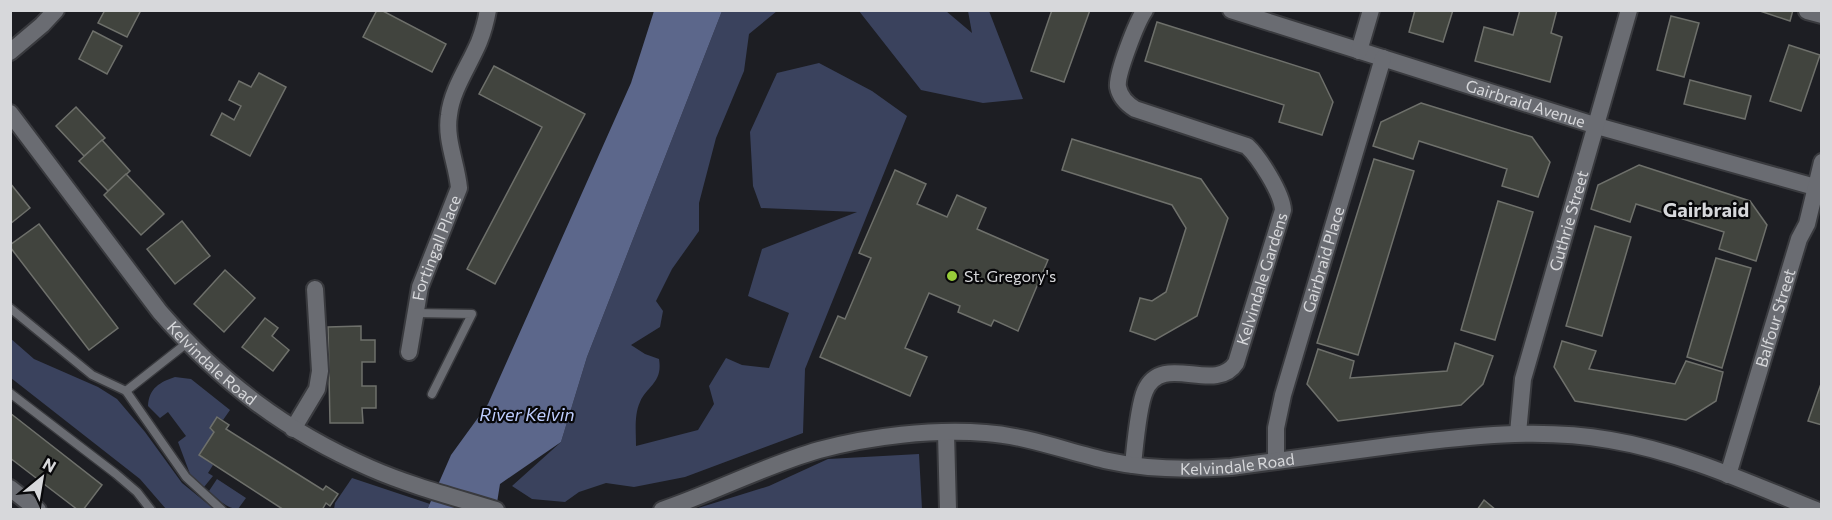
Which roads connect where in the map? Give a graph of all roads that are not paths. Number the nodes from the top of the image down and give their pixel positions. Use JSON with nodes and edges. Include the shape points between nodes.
{"nodes":[{"id":1,"x":56,"y":10,"type":"edge"},
{"id":2,"x":488,"y":10,"type":"edge"},
{"id":3,"x":1145,"y":10,"type":"edge"},
{"id":4,"x":1231,"y":10,"type":"edge"},
{"id":5,"x":1371,"y":10,"type":"edge"},
{"id":6,"x":1629,"y":10,"type":"edge"},
{"id":7,"x":1807,"y":11,"type":"edge"},
{"id":8,"x":1821,"y":15,"type":"edge"},
{"id":9,"x":1359,"y":51,"type":"junction"},
{"id":10,"x":10,"y":52,"type":"edge"},
{"id":11,"x":1383,"y":58,"type":"junction"},
{"id":12,"x":10,"y":113,"type":"edge"},
{"id":13,"x":1597,"y":126,"type":"junction"},
{"id":14,"x":1821,"y":162,"type":"edge"},
{"id":15,"x":1818,"y":188,"type":"edge"},
{"id":16,"x":315,"y":289,"type":"dead end"},
{"id":17,"x":10,"y":308,"type":"edge"},
{"id":18,"x":415,"y":313,"type":"junction"},
{"id":19,"x":187,"y":343,"type":"junction"},
{"id":20,"x":409,"y":352,"type":"dead end"},
{"id":21,"x":126,"y":391,"type":"junction"},
{"id":22,"x":10,"y":393,"type":"edge"},
{"id":23,"x":432,"y":394,"type":"dead end"},
{"id":24,"x":293,"y":429,"type":"junction"},
{"id":25,"x":946,"y":433,"type":"junction"},
{"id":26,"x":1518,"y":433,"type":"junction"},
{"id":27,"x":1276,"y":461,"type":"junction"},
{"id":28,"x":1132,"y":465,"type":"junction"},
{"id":29,"x":1728,"y":475,"type":"junction"},
{"id":30,"x":10,"y":488,"type":"edge"},
{"id":31,"x":38,"y":510,"type":"edge"},
{"id":32,"x":151,"y":510,"type":"edge"},
{"id":33,"x":222,"y":510,"type":"edge"},
{"id":34,"x":496,"y":510,"type":"edge"},
{"id":35,"x":662,"y":510,"type":"edge"},
{"id":36,"x":948,"y":510,"type":"edge"},
{"id":37,"x":1816,"y":510,"type":"edge"}],
"edges":[{"from":1,"to":10,"type":"street"},
{"from":2,"to":18,"type":"street","name":"Fortingall Place","via":[[449,114],[448,134],[459,188],[426,269]]},
{"from":3,"to":28,"type":"street","name":"Kelvindale Gardens","via":[[1119,76],[1118,87],[1125,101],[1135,109],[1247,146],[1279,196],[1283,210],[1236,363],[1222,375],[1174,372],[1152,381],[1144,394]]},
{"from":4,"to":9,"type":"street","name":"Gairbraid Avenue"},
{"from":5,"to":9,"type":"street"},
{"from":6,"to":13,"type":"street","name":"Guthrie Street"},
{"from":7,"to":8,"type":"street"},
{"from":9,"to":11,"type":"street","name":"Gairbraid Avenue"},
{"from":11,"to":13,"type":"street","name":"Gairbraid Avenue"},
{"from":11,"to":27,"type":"street","name":"Gairbraid Place","via":[[1282,395]]},
{"from":12,"to":19,"type":"street","name":"Kelvindale Road"},
{"from":13,"to":15,"type":"street","name":"Gairbraid Avenue"},
{"from":13,"to":26,"type":"street","name":"Guthrie Street","via":[[1523,379]]},
{"from":14,"to":15,"type":"street","name":"Balfour Street"},
{"from":15,"to":29,"type":"street","name":"Balfour Street"},
{"from":16,"to":24,"type":"street","via":[[320,371],[316,389]]},
{"from":17,"to":21,"type":"lane","via":[[92,375]]},
{"from":18,"to":20,"type":"street","name":"Fortingall Place"},
{"from":18,"to":23,"type":"lane","via":[[472,314]]},
{"from":19,"to":21,"type":"lane"},
{"from":19,"to":24,"type":"street","name":"Kelvindale Road","via":[[247,397]]},
{"from":21,"to":33,"type":"lane","via":[[186,477]]},
{"from":22,"to":32,"type":"lane","via":[[116,474]]},
{"from":24,"to":34,"type":"street","name":"Kelvindale Road","via":[[371,469]]},
{"from":25,"to":28,"type":"street","name":"Kelvindale Road","via":[[1013,436]]},
{"from":25,"to":35,"type":"street","name":"Kelvindale Road","via":[[870,440],[819,450]]},
{"from":25,"to":36,"type":"street"},
{"from":26,"to":27,"type":"street","name":"Kelvindale Road"},
{"from":26,"to":29,"type":"street","name":"Kelvindale Road","via":[[1576,435],[1627,443]]},
{"from":27,"to":28,"type":"street","name":"Kelvindale Road","via":[[1196,469]]},
{"from":29,"to":37,"type":"street","name":"Kelvindale Road"},
{"from":30,"to":31,"type":"street"}]}
